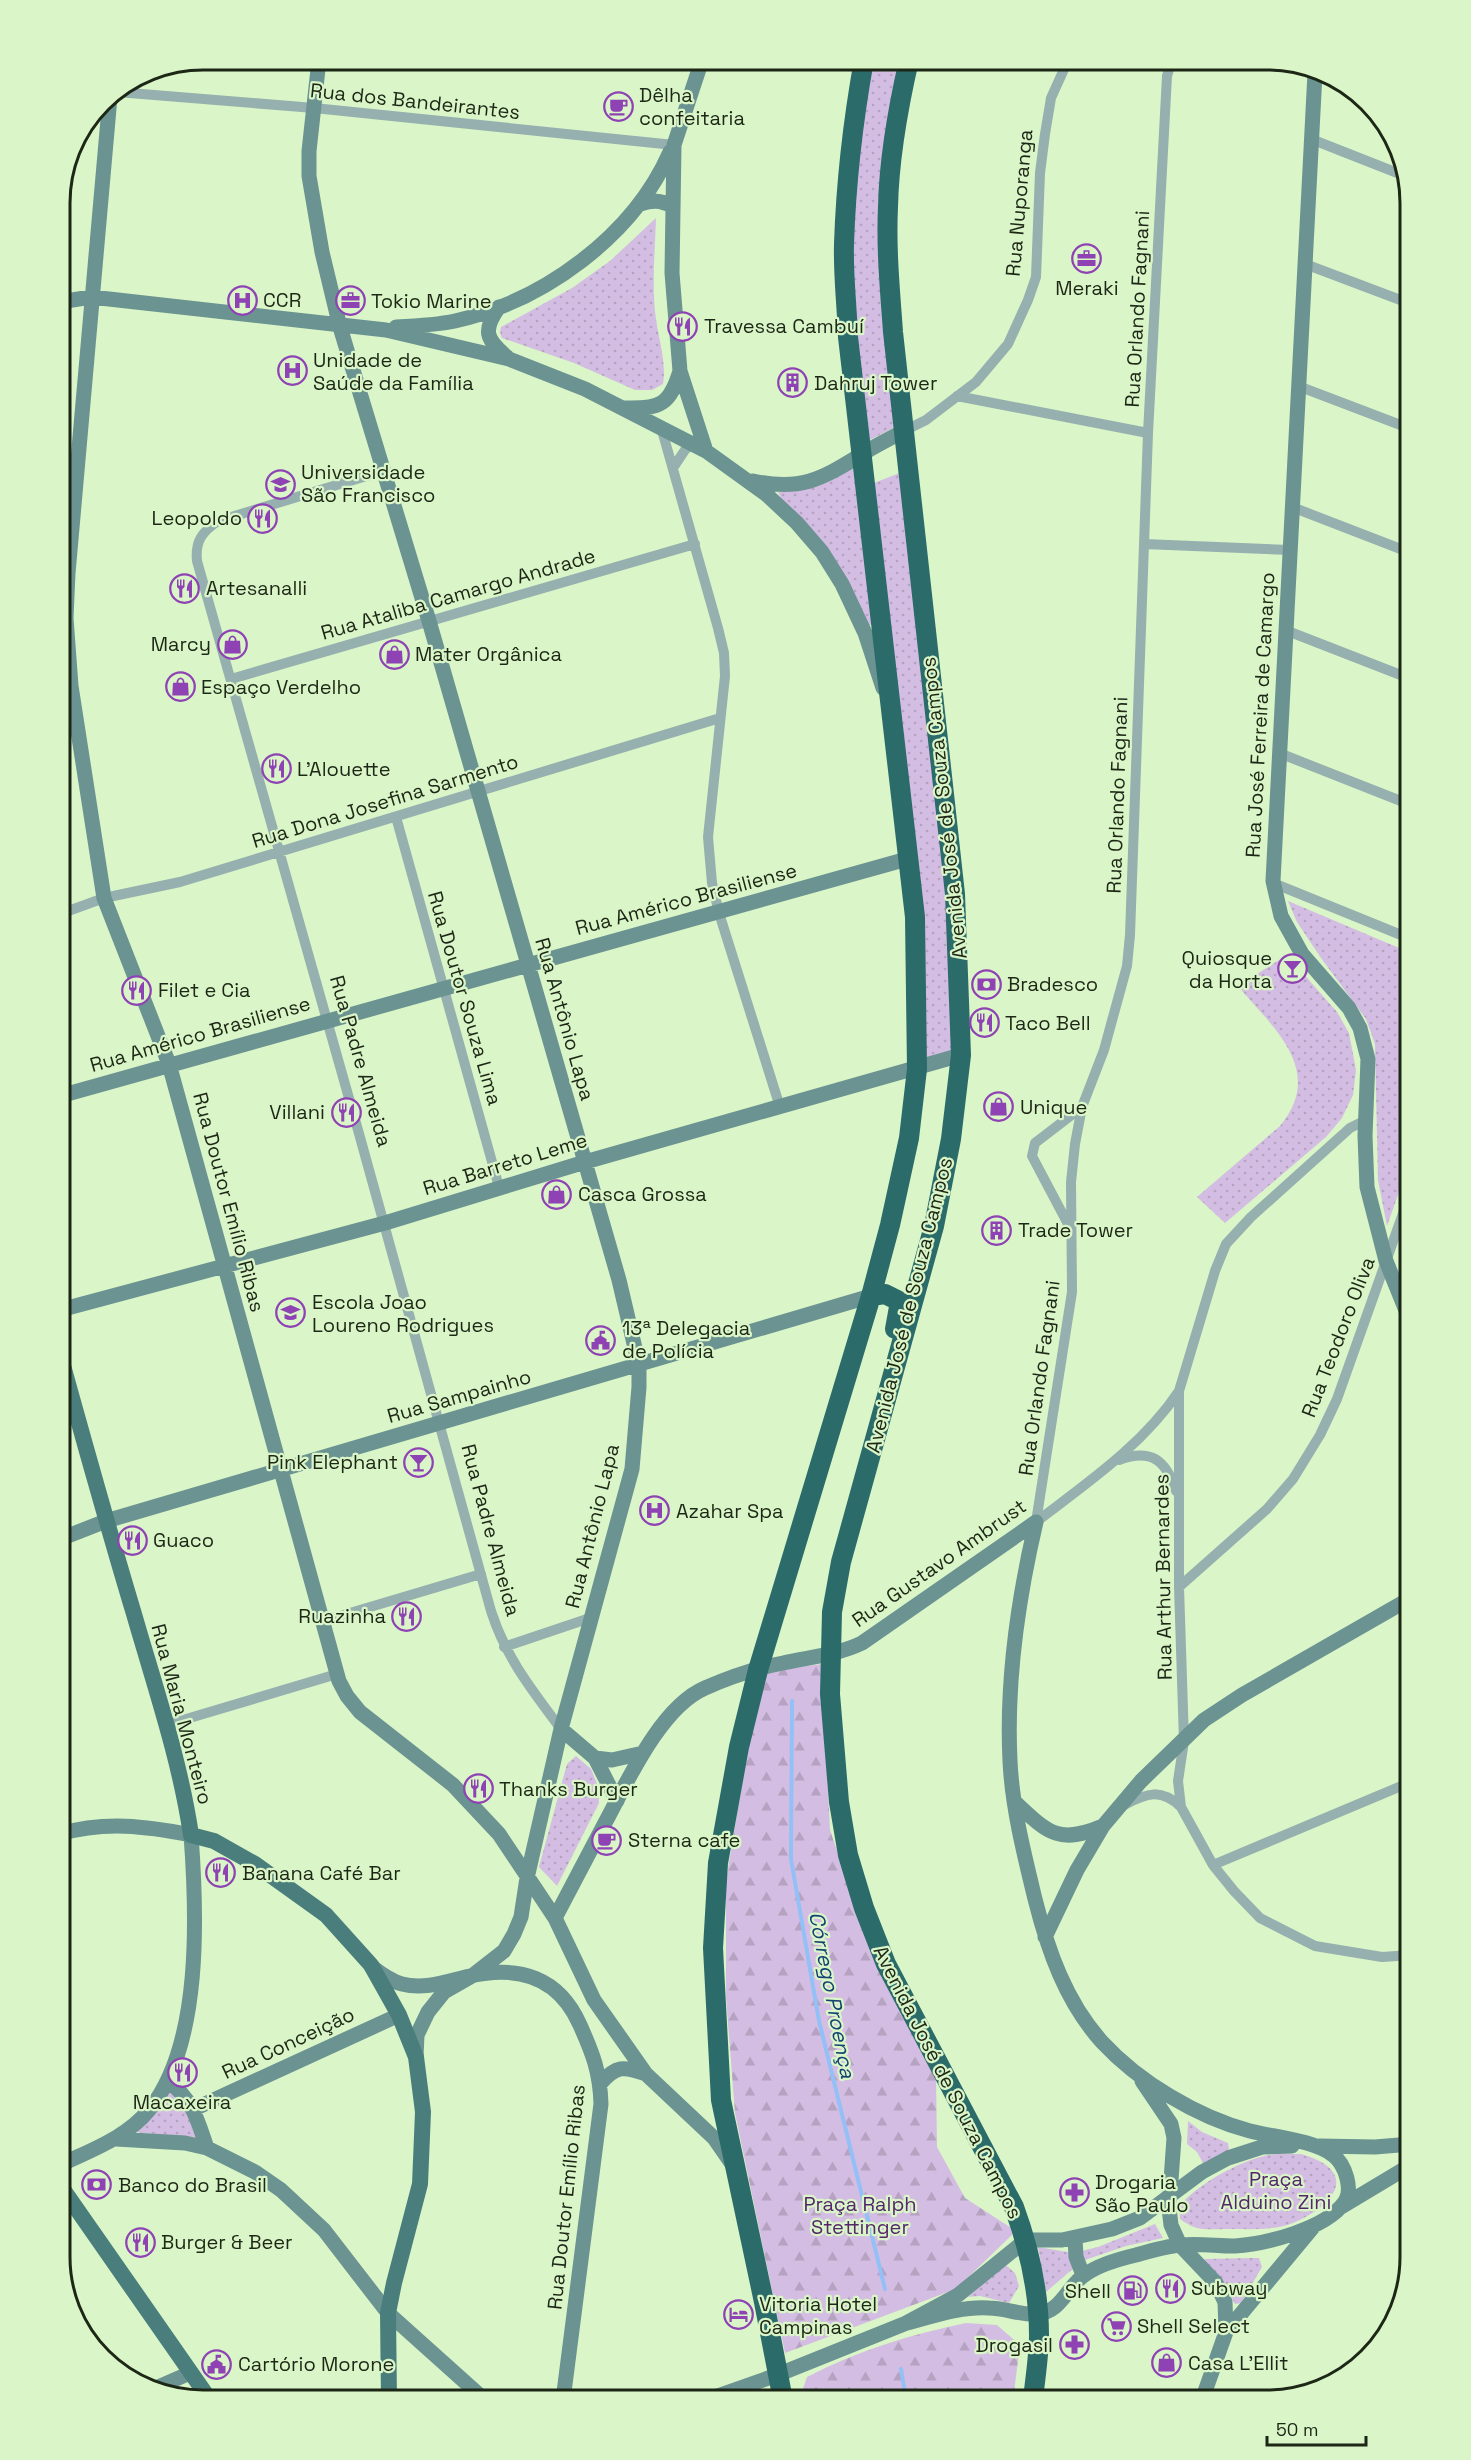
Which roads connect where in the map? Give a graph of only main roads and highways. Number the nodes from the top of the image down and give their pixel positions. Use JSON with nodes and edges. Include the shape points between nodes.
{"nodes":[{"id":1,"x":862,"y":71,"type":"edge"},
{"id":2,"x":906,"y":71,"type":"edge"},
{"id":3,"x":871,"y":1296,"type":"junction"},
{"id":4,"x":71,"y":1394,"type":"edge"},
{"id":5,"x":883,"y":1412,"type":"junction"},
{"id":6,"x":71,"y":2201,"type":"edge"},
{"id":7,"x":202,"y":2389,"type":"edge"},
{"id":8,"x":389,"y":2389,"type":"edge"},
{"id":9,"x":780,"y":2390,"type":"edge"},
{"id":10,"x":1034,"y":2390,"type":"edge"}],
"edges":[{"from":1,"to":3,"type":"highway","name":"Avenida José de Souza Campos","via":[[849,166],[844,246],[848,337],[915,917],[917,1069],[907,1149]]},
{"from":2,"to":5,"type":"highway","name":"Avenida José de Souza Campos","via":[[887,215],[887,246],[893,332],[955,894],[961,1056],[946,1172]]},
{"from":3,"to":5,"type":"highway","via":[[892,1296],[899,1306]]},
{"from":3,"to":9,"type":"highway","name":"Avenida José de Souza Campos","via":[[758,1670],[717,1863],[713,1948],[721,2100]]},
{"from":4,"to":8,"type":"main road","name":"Rua Maria Monteiro","via":[[166,1725],[185,1795],[191,1835],[214,1841],[255,1864],[326,1915],[371,1965],[399,2014],[416,2057],[423,2112],[420,2184],[388,2313]]},
{"from":5,"to":10,"type":"highway","name":"Avenida José de Souza Campos","via":[[841,1562],[832,1612],[832,1729],[839,1802],[848,1855],[886,1964],[1014,2207],[1026,2240],[1034,2272],[1039,2334]]},
{"from":6,"to":7,"type":"main road"}]}
